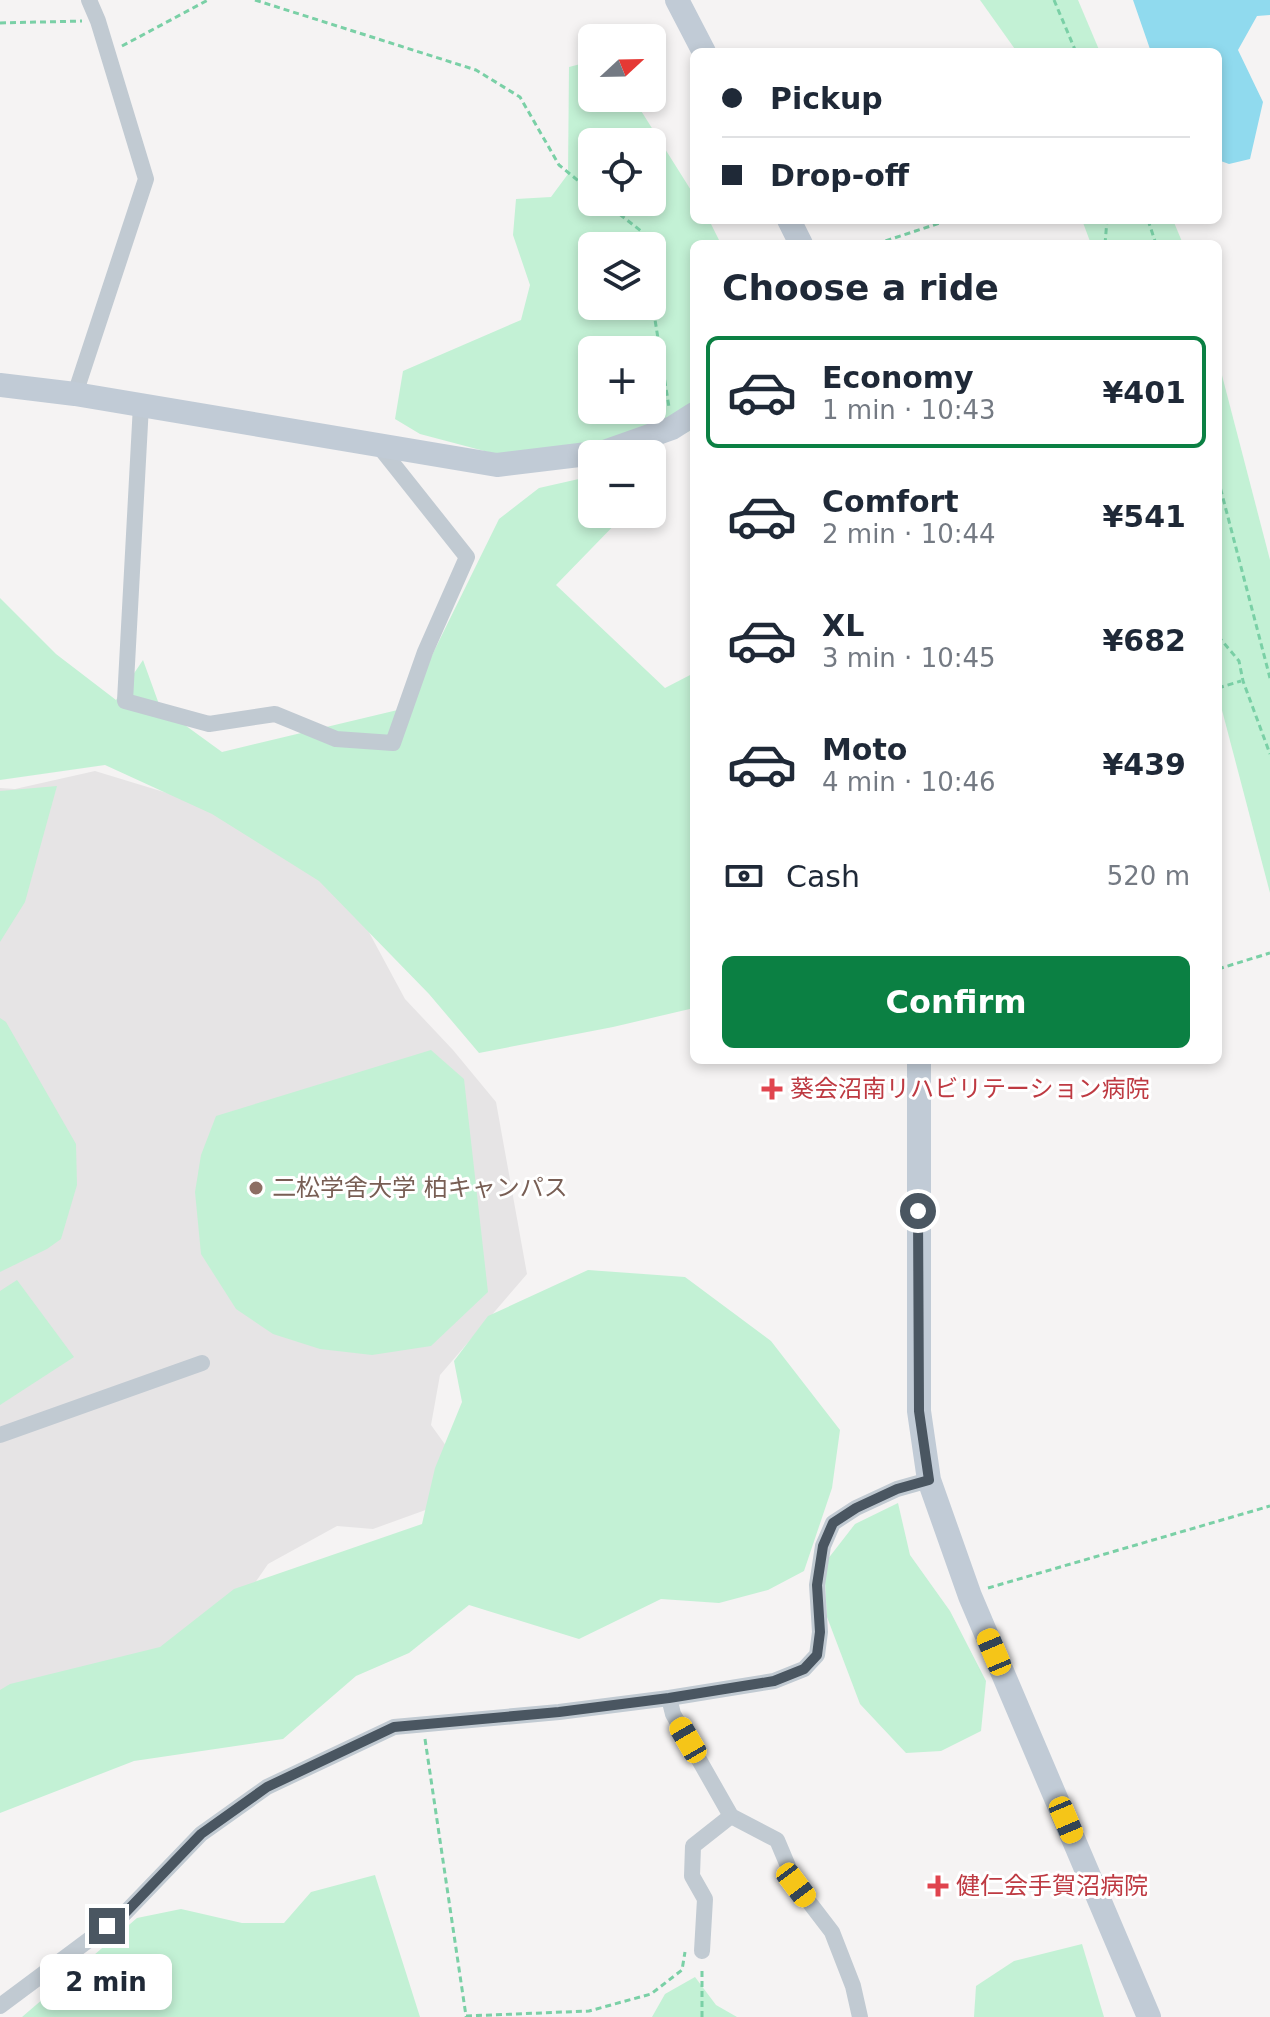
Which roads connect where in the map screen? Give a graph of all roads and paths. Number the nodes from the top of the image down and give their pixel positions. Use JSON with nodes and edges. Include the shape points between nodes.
{"nodes":[{"id":1,"x":89,"y":0,"type":"edge"},
{"id":2,"x":208,"y":0,"type":"edge"},
{"id":3,"x":255,"y":0,"type":"edge"},
{"id":4,"x":677,"y":0,"type":"edge"},
{"id":5,"x":1054,"y":0,"type":"edge"},
{"id":6,"x":98,"y":21,"type":"junction"},
{"id":7,"x":0,"y":23,"type":"edge"},
{"id":8,"x":702,"y":48,"type":"edge"},
{"id":9,"x":1074,"y":48,"type":"edge"},
{"id":10,"x":108,"y":53,"type":"junction"},
{"id":11,"x":578,"y":181,"type":"edge"},
{"id":12,"x":622,"y":216,"type":"edge"},
{"id":13,"x":937,"y":224,"type":"edge"},
{"id":14,"x":641,"y":232,"type":"edge"},
{"id":15,"x":888,"y":240,"type":"edge"},
{"id":16,"x":655,"y":320,"type":"edge"},
{"id":17,"x":0,"y":385,"type":"edge"},
{"id":18,"x":75,"y":394,"type":"junction"},
{"id":19,"x":141,"y":405,"type":"junction"},
{"id":20,"x":690,"y":417,"type":"edge"},
{"id":21,"x":672,"y":428,"type":"junction"},
{"id":22,"x":378,"y":445,"type":"junction"},
{"id":23,"x":1222,"y":494,"type":"edge"},
{"id":24,"x":1222,"y":641,"type":"edge"},
{"id":25,"x":1270,"y":678,"type":"edge"},
{"id":26,"x":1243,"y":681,"type":"junction"},
{"id":27,"x":1222,"y":687,"type":"edge"},
{"id":28,"x":1270,"y":754,"type":"edge"},
{"id":29,"x":1270,"y":953,"type":"edge"},
{"id":30,"x":1222,"y":968,"type":"edge"},
{"id":31,"x":919,"y":1064,"type":"edge"},
{"id":32,"x":202,"y":1363,"type":"dead end"},
{"id":33,"x":0,"y":1435,"type":"edge"},
{"id":34,"x":929,"y":1480,"type":"junction"},
{"id":35,"x":1270,"y":1506,"type":"edge"},
{"id":36,"x":970,"y":1596,"type":"junction"},
{"id":37,"x":669,"y":1698,"type":"junction"},
{"id":38,"x":423,"y":1725,"type":"junction"},
{"id":39,"x":731,"y":1816,"type":"junction"},
{"id":40,"x":703,"y":1930,"type":"junction"},
{"id":41,"x":702,"y":1951,"type":"joint"},
{"id":42,"x":0,"y":2006,"type":"edge"},
{"id":43,"x":702,"y":2017,"type":"edge"},
{"id":44,"x":860,"y":2017,"type":"edge"},
{"id":45,"x":1149,"y":2017,"type":"edge"}],
"edges":[{"from":1,"to":6,"type":"street"},
{"from":2,"to":10,"type":"path"},
{"from":3,"to":11,"type":"path","via":[[476,70],[520,97],[559,165]]},
{"from":4,"to":8,"type":"street"},
{"from":5,"to":9,"type":"path"},
{"from":6,"to":7,"type":"path"},
{"from":6,"to":10,"type":"street"},
{"from":10,"to":18,"type":"street","via":[[146,179]]},
{"from":12,"to":14,"type":"path"},
{"from":13,"to":15,"type":"path"},
{"from":16,"to":21,"type":"path"},
{"from":17,"to":18,"type":"street"},
{"from":18,"to":19,"type":"street"},
{"from":19,"to":22,"type":"street"},
{"from":19,"to":22,"type":"street","via":[[125,701],[209,724],[275,714],[336,739],[393,743],[467,557]]},
{"from":20,"to":21,"type":"street"},
{"from":21,"to":22,"type":"street","via":[[604,452],[497,465]]},
{"from":23,"to":25,"type":"path"},
{"from":24,"to":26,"type":"path","via":[[1239,661]]},
{"from":26,"to":27,"type":"path"},
{"from":26,"to":28,"type":"path"},
{"from":29,"to":30,"type":"path"},
{"from":31,"to":34,"type":"street","via":[[919,1411]]},
{"from":32,"to":33,"type":"street"},
{"from":34,"to":36,"type":"street"},
{"from":34,"to":37,"type":"street","via":[[897,1489],[833,1523],[817,1585],[817,1655],[804,1669],[774,1681]]},
{"from":35,"to":36,"type":"path"},
{"from":36,"to":45,"type":"street"},
{"from":37,"to":38,"type":"street"},
{"from":37,"to":39,"type":"street"},
{"from":38,"to":40,"type":"path","via":[[466,2016],[589,2011],[651,1994],[682,1970],[687,1941]]},
{"from":38,"to":42,"type":"street","via":[[394,1727],[267,1787],[201,1834],[125,1913]]},
{"from":39,"to":40,"type":"street","via":[[693,1846],[692,1876],[705,1899]]},
{"from":39,"to":44,"type":"street","via":[[777,1840],[796,1885],[832,1932]]},
{"from":40,"to":41,"type":"street"},
{"from":41,"to":43,"type":"path"}]}
